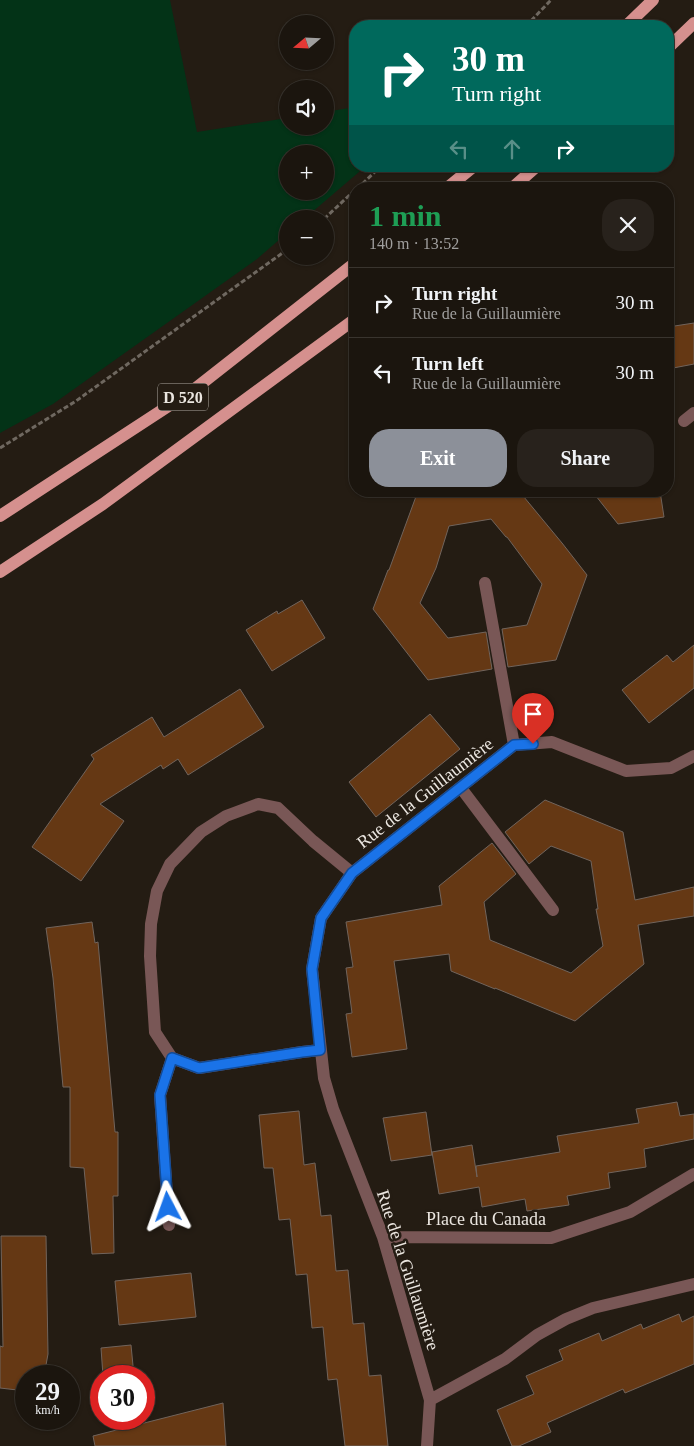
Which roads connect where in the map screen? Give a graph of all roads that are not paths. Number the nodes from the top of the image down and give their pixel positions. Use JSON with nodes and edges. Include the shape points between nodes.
{"nodes":[{"id":1,"x":653,"y":0,"type":"edge"},
{"id":2,"x":632,"y":20,"type":"edge"},
{"id":3,"x":694,"y":23,"type":"edge"},
{"id":4,"x":674,"y":42,"type":"edge"},
{"id":5,"x":467,"y":172,"type":"edge"},
{"id":6,"x":530,"y":172,"type":"edge"},
{"id":7,"x":455,"y":182,"type":"edge"},
{"id":8,"x":519,"y":182,"type":"edge"},
{"id":9,"x":349,"y":268,"type":"edge"},
{"id":10,"x":349,"y":323,"type":"edge"},
{"id":11,"x":694,"y":413,"type":"edge"},
{"id":12,"x":684,"y":421,"type":"dead end"},
{"id":13,"x":0,"y":516,"type":"edge"},
{"id":14,"x":0,"y":572,"type":"edge"},
{"id":15,"x":485,"y":583,"type":"dead end"},
{"id":16,"x":514,"y":745,"type":"junction"},
{"id":17,"x":694,"y":756,"type":"edge"},
{"id":18,"x":461,"y":788,"type":"junction"},
{"id":19,"x":352,"y":873,"type":"junction"},
{"id":20,"x":553,"y":910,"type":"dead end"},
{"id":21,"x":320,"y":1050,"type":"junction"},
{"id":22,"x":172,"y":1058,"type":"junction"},
{"id":23,"x":694,"y":1174,"type":"edge"},
{"id":24,"x":169,"y":1225,"type":"dead end"},
{"id":25,"x":383,"y":1237,"type":"junction"},
{"id":26,"x":694,"y":1284,"type":"edge"},
{"id":27,"x":430,"y":1400,"type":"junction"},
{"id":28,"x":427,"y":1446,"type":"edge"}],
"edges":[{"from":1,"to":2,"type":"main road"},
{"from":3,"to":4,"type":"main road"},
{"from":5,"to":7,"type":"main road"},
{"from":6,"to":8,"type":"main road"},
{"from":9,"to":13,"type":"main road","number":"D 520","via":[[196,388]]},
{"from":10,"to":14,"type":"main road","number":"D 520","via":[[103,504]]},
{"from":11,"to":12,"type":"street"},
{"from":15,"to":16,"type":"street"},
{"from":16,"to":17,"type":"street","name":"Rue de la Guillaumière","via":[[552,742],[626,770],[671,768]]},
{"from":16,"to":18,"type":"street","name":"Rue de la Guillaumière"},
{"from":18,"to":19,"type":"street","name":"Rue de la Guillaumière"},
{"from":18,"to":20,"type":"street"},
{"from":19,"to":21,"type":"street","name":"Rue de la Guillaumière","via":[[321,918],[312,969]]},
{"from":19,"to":22,"type":"street","name":"Rue de la Guillaumière","via":[[272,806],[258,804],[226,816],[194,838],[170,864],[158,891],[150,924],[155,1032]]},
{"from":21,"to":22,"type":"street","via":[[199,1068]]},
{"from":21,"to":25,"type":"street","name":"Rue de la Guillaumière","via":[[332,1109]]},
{"from":22,"to":24,"type":"street","via":[[160,1095]]},
{"from":23,"to":25,"type":"street","name":"Place du Canada","via":[[630,1212],[551,1238]]},
{"from":25,"to":27,"type":"street","name":"Rue de la Guillaumière"},
{"from":26,"to":27,"type":"street","via":[[593,1308],[566,1319],[537,1335],[505,1359]]},
{"from":27,"to":28,"type":"street","name":"Rue de la Guillaumière"}]}
